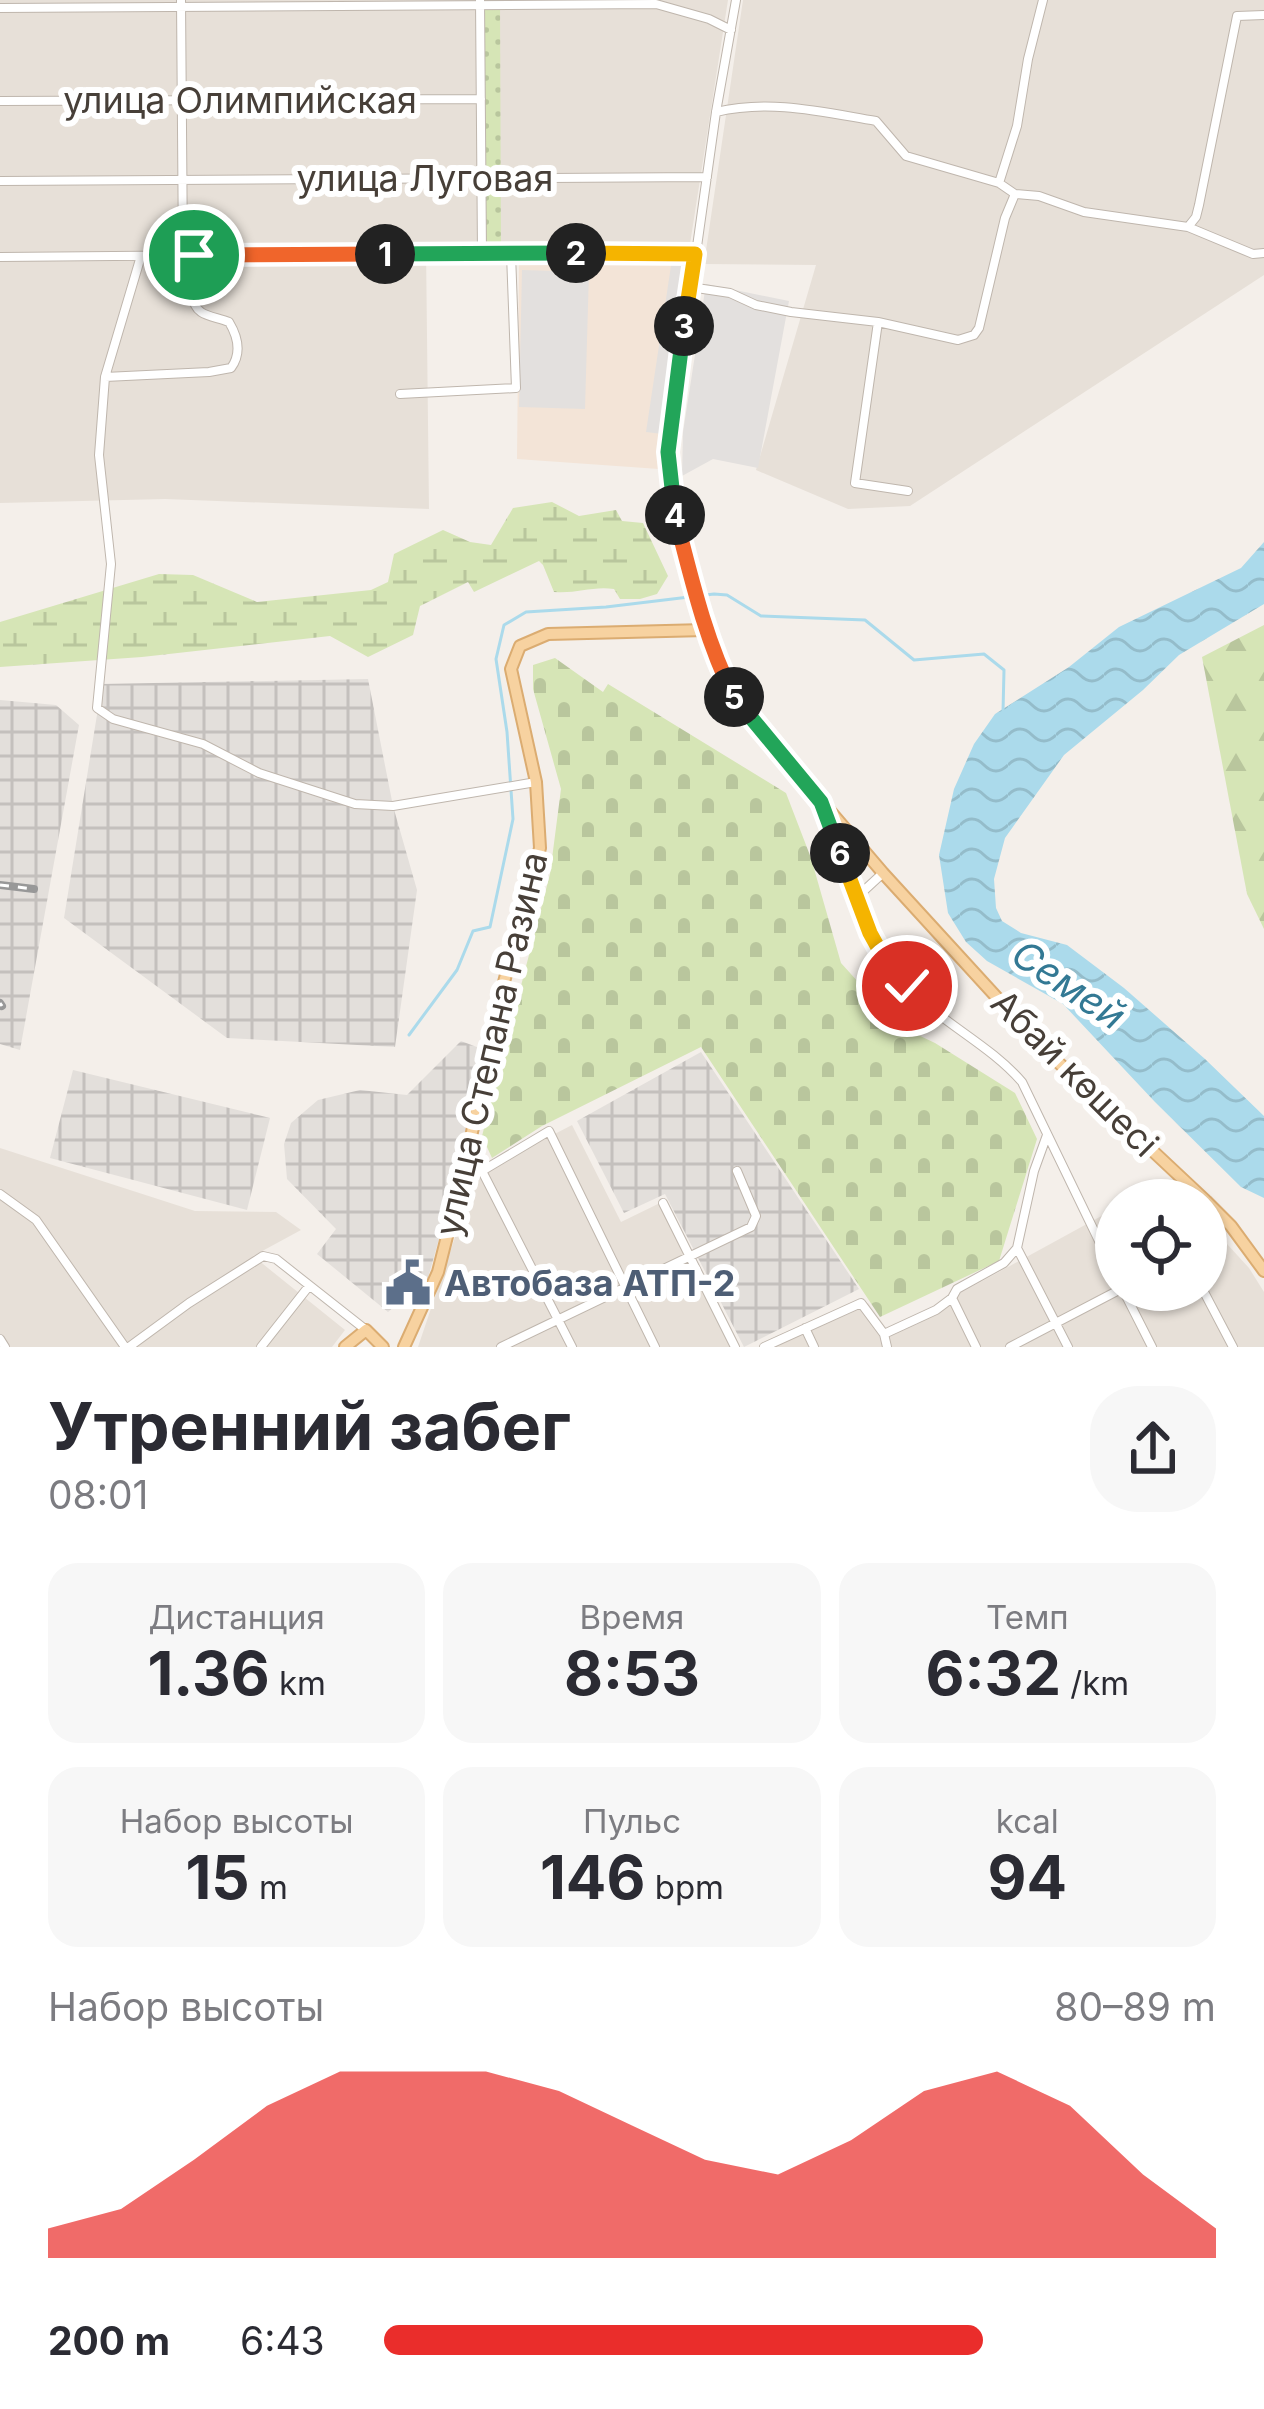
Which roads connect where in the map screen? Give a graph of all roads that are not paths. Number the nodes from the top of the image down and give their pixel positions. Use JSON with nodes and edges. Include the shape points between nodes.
{"nodes":[{"id":1,"x":736,"y":0,"type":"edge"},
{"id":2,"x":1043,"y":0,"type":"edge"},
{"id":3,"x":181,"y":3,"type":"edge"},
{"id":4,"x":480,"y":3,"type":"edge"},
{"id":5,"x":0,"y":8,"type":"edge"},
{"id":6,"x":1264,"y":15,"type":"edge"},
{"id":7,"x":731,"y":30,"type":"junction"},
{"id":8,"x":481,"y":98,"type":"junction"},
{"id":9,"x":183,"y":100,"type":"junction"},
{"id":10,"x":0,"y":101,"type":"edge"},
{"id":11,"x":716,"y":112,"type":"junction"},
{"id":12,"x":707,"y":177,"type":"junction"},
{"id":13,"x":482,"y":178,"type":"junction"},
{"id":14,"x":182,"y":179,"type":"junction"},
{"id":15,"x":0,"y":181,"type":"edge"},
{"id":16,"x":999,"y":183,"type":"junction"},
{"id":17,"x":1016,"y":194,"type":"junction"},
{"id":18,"x":1188,"y":227,"type":"junction"},
{"id":19,"x":1264,"y":253,"type":"edge"},
{"id":20,"x":482,"y":254,"type":"junction"},
{"id":21,"x":511,"y":254,"type":"junction"},
{"id":22,"x":695,"y":254,"type":"junction"},
{"id":23,"x":141,"y":256,"type":"junction"},
{"id":24,"x":188,"y":256,"type":"junction"},
{"id":25,"x":0,"y":257,"type":"edge"},
{"id":26,"x":690,"y":287,"type":"junction"},
{"id":27,"x":878,"y":322,"type":"junction"},
{"id":28,"x":105,"y":377,"type":"junction"},
{"id":29,"x":400,"y":394,"type":"dead end"},
{"id":30,"x":908,"y":491,"type":"dead end"},
{"id":31,"x":706,"y":630,"type":"junction"},
{"id":32,"x":536,"y":782,"type":"junction"},
{"id":33,"x":821,"y":802,"type":"junction"},
{"id":34,"x":883,"y":873,"type":"junction"},
{"id":35,"x":856,"y":898,"type":"junction"},
{"id":36,"x":1047,"y":1135,"type":"junction"},
{"id":37,"x":465,"y":1166,"type":"junction"},
{"id":38,"x":482,"y":1171,"type":"junction"},
{"id":39,"x":737,"y":1172,"type":"dead end"},
{"id":40,"x":1183,"y":1179,"type":"edge"},
{"id":41,"x":0,"y":1194,"type":"edge"},
{"id":42,"x":663,"y":1203,"type":"dead end"},
{"id":43,"x":1227,"y":1222,"type":"edge"},
{"id":44,"x":1095,"y":1233,"type":"edge"},
{"id":45,"x":1017,"y":1248,"type":"junction"},
{"id":46,"x":691,"y":1257,"type":"junction"},
{"id":47,"x":1264,"y":1271,"type":"edge"},
{"id":48,"x":310,"y":1286,"type":"junction"},
{"id":49,"x":627,"y":1287,"type":"junction"},
{"id":50,"x":952,"y":1298,"type":"junction"},
{"id":51,"x":1095,"y":1304,"type":"edge"},
{"id":52,"x":1132,"y":1311,"type":"edge"},
{"id":53,"x":1214,"y":1311,"type":"edge"},
{"id":54,"x":559,"y":1320,"type":"junction"},
{"id":55,"x":1057,"y":1324,"type":"junction"},
{"id":56,"x":805,"y":1328,"type":"junction"},
{"id":57,"x":366,"y":1330,"type":"junction"},
{"id":58,"x":884,"y":1334,"type":"junction"},
{"id":59,"x":0,"y":1339,"type":"edge"},
{"id":60,"x":380,"y":1343,"type":"edge"},
{"id":61,"x":405,"y":1343,"type":"edge"},
{"id":62,"x":5,"y":1347,"type":"edge"},
{"id":63,"x":127,"y":1347,"type":"edge"},
{"id":64,"x":261,"y":1347,"type":"edge"},
{"id":65,"x":345,"y":1347,"type":"edge"},
{"id":66,"x":501,"y":1347,"type":"edge"},
{"id":67,"x":572,"y":1347,"type":"edge"},
{"id":68,"x":656,"y":1347,"type":"edge"},
{"id":69,"x":736,"y":1347,"type":"edge"},
{"id":70,"x":764,"y":1347,"type":"edge"},
{"id":71,"x":814,"y":1347,"type":"edge"},
{"id":72,"x":887,"y":1347,"type":"edge"},
{"id":73,"x":976,"y":1347,"type":"edge"},
{"id":74,"x":1010,"y":1347,"type":"edge"},
{"id":75,"x":1068,"y":1347,"type":"edge"},
{"id":76,"x":1152,"y":1347,"type":"edge"},
{"id":77,"x":1233,"y":1347,"type":"edge"}],
"edges":[{"from":1,"to":7,"type":"street","name":"Абай көшесі"},
{"from":2,"to":16,"type":"street"},
{"from":3,"to":4,"type":"street"},
{"from":3,"to":5,"type":"street"},
{"from":3,"to":9,"type":"street"},
{"from":4,"to":7,"type":"street","via":[[656,4]]},
{"from":4,"to":8,"type":"street"},
{"from":6,"to":18,"type":"street","via":[[1237,16]]},
{"from":7,"to":11,"type":"street","name":"Абай көшесі"},
{"from":8,"to":9,"type":"street","name":"улица Олимпийская"},
{"from":8,"to":13,"type":"street"},
{"from":9,"to":10,"type":"street","name":"улица Олимпийская"},
{"from":9,"to":14,"type":"street"},
{"from":11,"to":12,"type":"street","name":"Абай көшесі"},
{"from":11,"to":16,"type":"street","via":[[786,105],[876,121],[906,156]]},
{"from":12,"to":13,"type":"street","name":"улица Луговая"},
{"from":12,"to":22,"type":"street","name":"Абай көшесі"},
{"from":13,"to":14,"type":"street","name":"улица Луговая"},
{"from":13,"to":20,"type":"street"},
{"from":14,"to":15,"type":"street","name":"улица Луговая"},
{"from":14,"to":24,"type":"street"},
{"from":16,"to":17,"type":"street"},
{"from":17,"to":18,"type":"street"},
{"from":17,"to":27,"type":"street","via":[[974,335],[958,340]]},
{"from":18,"to":19,"type":"street"},
{"from":20,"to":21,"type":"street"},
{"from":20,"to":24,"type":"street"},
{"from":21,"to":22,"type":"street"},
{"from":21,"to":29,"type":"street","via":[[516,388]]},
{"from":22,"to":26,"type":"street","name":"Абай көшесі"},
{"from":23,"to":24,"type":"street"},
{"from":23,"to":25,"type":"street"},
{"from":23,"to":28,"type":"street"},
{"from":24,"to":28,"type":"street","via":[[197,310],[229,322],[239,352],[231,368]]},
{"from":26,"to":27,"type":"street","via":[[791,312]]},
{"from":26,"to":31,"type":"street","name":"Абай көшесі","via":[[668,452]]},
{"from":27,"to":30,"type":"street","via":[[855,483]]},
{"from":28,"to":32,"type":"street","via":[[99,455],[111,564],[97,708],[356,804],[393,806]]},
{"from":31,"to":32,"type":"main road","name":"улица Степана Разина","via":[[548,634],[520,646],[511,669]]},
{"from":31,"to":33,"type":"main road","name":"Абай көшесі","via":[[736,702]]},
{"from":32,"to":37,"type":"main road","name":"улица Степана Разина","via":[[540,848]]},
{"from":33,"to":34,"type":"main road","name":"Абай көшесі"},
{"from":33,"to":35,"type":"street"},
{"from":34,"to":35,"type":"street"},
{"from":34,"to":40,"type":"main road","name":"Абай көшесі","via":[[1044,1049]]},
{"from":35,"to":36,"type":"street","via":[[907,986],[1009,1066]]},
{"from":36,"to":44,"type":"street"},
{"from":36,"to":45,"type":"street"},
{"from":37,"to":38,"type":"street"},
{"from":37,"to":61,"type":"main road","name":"улица Степана Разина","via":[[438,1272]]},
{"from":38,"to":49,"type":"street","via":[[549,1131]]},
{"from":38,"to":54,"type":"street"},
{"from":39,"to":46,"type":"street","via":[[756,1216],[751,1227]]},
{"from":41,"to":63,"type":"street","via":[[35,1220]]},
{"from":42,"to":46,"type":"street"},
{"from":43,"to":47,"type":"main road","name":"Абай көшесі"},
{"from":45,"to":50,"type":"street"},
{"from":45,"to":55,"type":"street"},
{"from":46,"to":49,"type":"street"},
{"from":46,"to":69,"type":"street"},
{"from":48,"to":57,"type":"street"},
{"from":48,"to":63,"type":"street","via":[[263,1256]]},
{"from":48,"to":64,"type":"street"},
{"from":49,"to":54,"type":"street"},
{"from":49,"to":68,"type":"street"},
{"from":50,"to":58,"type":"street"},
{"from":50,"to":73,"type":"street"},
{"from":51,"to":55,"type":"street"},
{"from":52,"to":76,"type":"street"},
{"from":53,"to":77,"type":"street"},
{"from":54,"to":66,"type":"street"},
{"from":54,"to":67,"type":"street"},
{"from":55,"to":74,"type":"street"},
{"from":55,"to":75,"type":"street"},
{"from":56,"to":58,"type":"street","via":[[861,1303]]},
{"from":56,"to":70,"type":"street"},
{"from":56,"to":71,"type":"street"},
{"from":57,"to":60,"type":"main road"},
{"from":57,"to":65,"type":"main road"},
{"from":58,"to":72,"type":"street"},
{"from":59,"to":62,"type":"street"},
{"from":60,"to":61,"type":"main road"}]}
